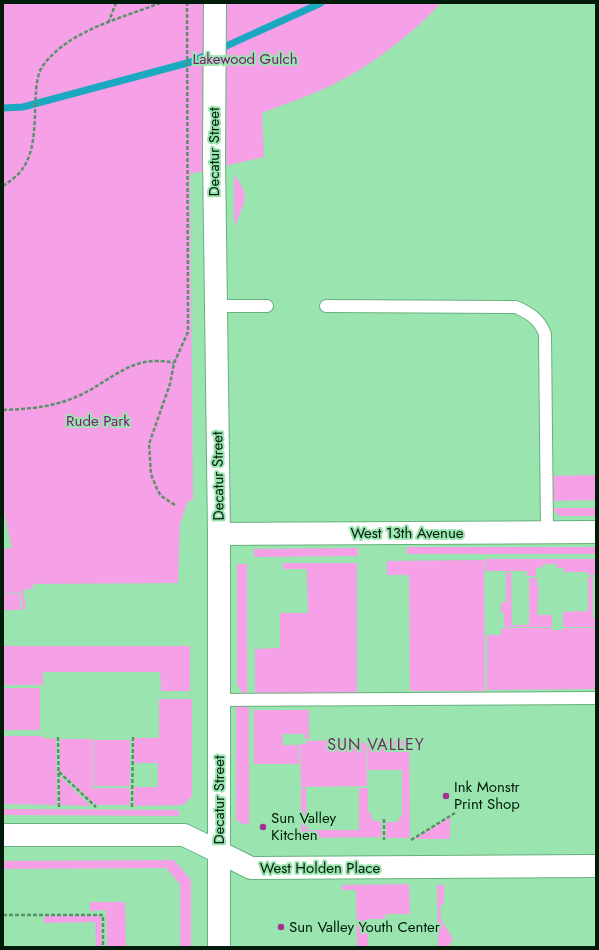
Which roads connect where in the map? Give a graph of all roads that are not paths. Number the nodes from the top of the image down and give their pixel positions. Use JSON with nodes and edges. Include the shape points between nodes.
{"nodes":[{"id":1,"x":214,"y":3,"type":"edge"},
{"id":2,"x":216,"y":306,"type":"junction"},
{"id":3,"x":267,"y":306,"type":"dead end"},
{"id":4,"x":326,"y":306,"type":"dead end"},
{"id":5,"x":547,"y":532,"type":"junction"},
{"id":6,"x":596,"y":532,"type":"edge"},
{"id":7,"x":218,"y":534,"type":"junction"},
{"id":8,"x":596,"y":698,"type":"edge"},
{"id":9,"x":219,"y":700,"type":"junction"},
{"id":10,"x":3,"y":835,"type":"edge"},
{"id":11,"x":219,"y":852,"type":"junction"},
{"id":12,"x":596,"y":866,"type":"edge"},
{"id":13,"x":219,"y":947,"type":"edge"}],
"edges":[{"from":1,"to":2,"type":"street","name":"Decatur Street"},
{"from":2,"to":3,"type":"lane"},
{"from":2,"to":7,"type":"street","name":"Decatur Street"},
{"from":4,"to":5,"type":"lane","via":[[516,307],[532,314],[541,324],[545,334]]},
{"from":5,"to":6,"type":"street","name":"West 13th Avenue"},
{"from":5,"to":7,"type":"street","name":"West 13th Avenue"},
{"from":7,"to":9,"type":"street","name":"Decatur Street"},
{"from":8,"to":9,"type":"lane"},
{"from":9,"to":11,"type":"street","name":"Decatur Street"},
{"from":10,"to":11,"type":"street","name":"West Holden Place","via":[[184,835]]},
{"from":11,"to":12,"type":"street","name":"West Holden Place","via":[[251,868]]},
{"from":11,"to":13,"type":"street","name":"Decatur Street"}]}
